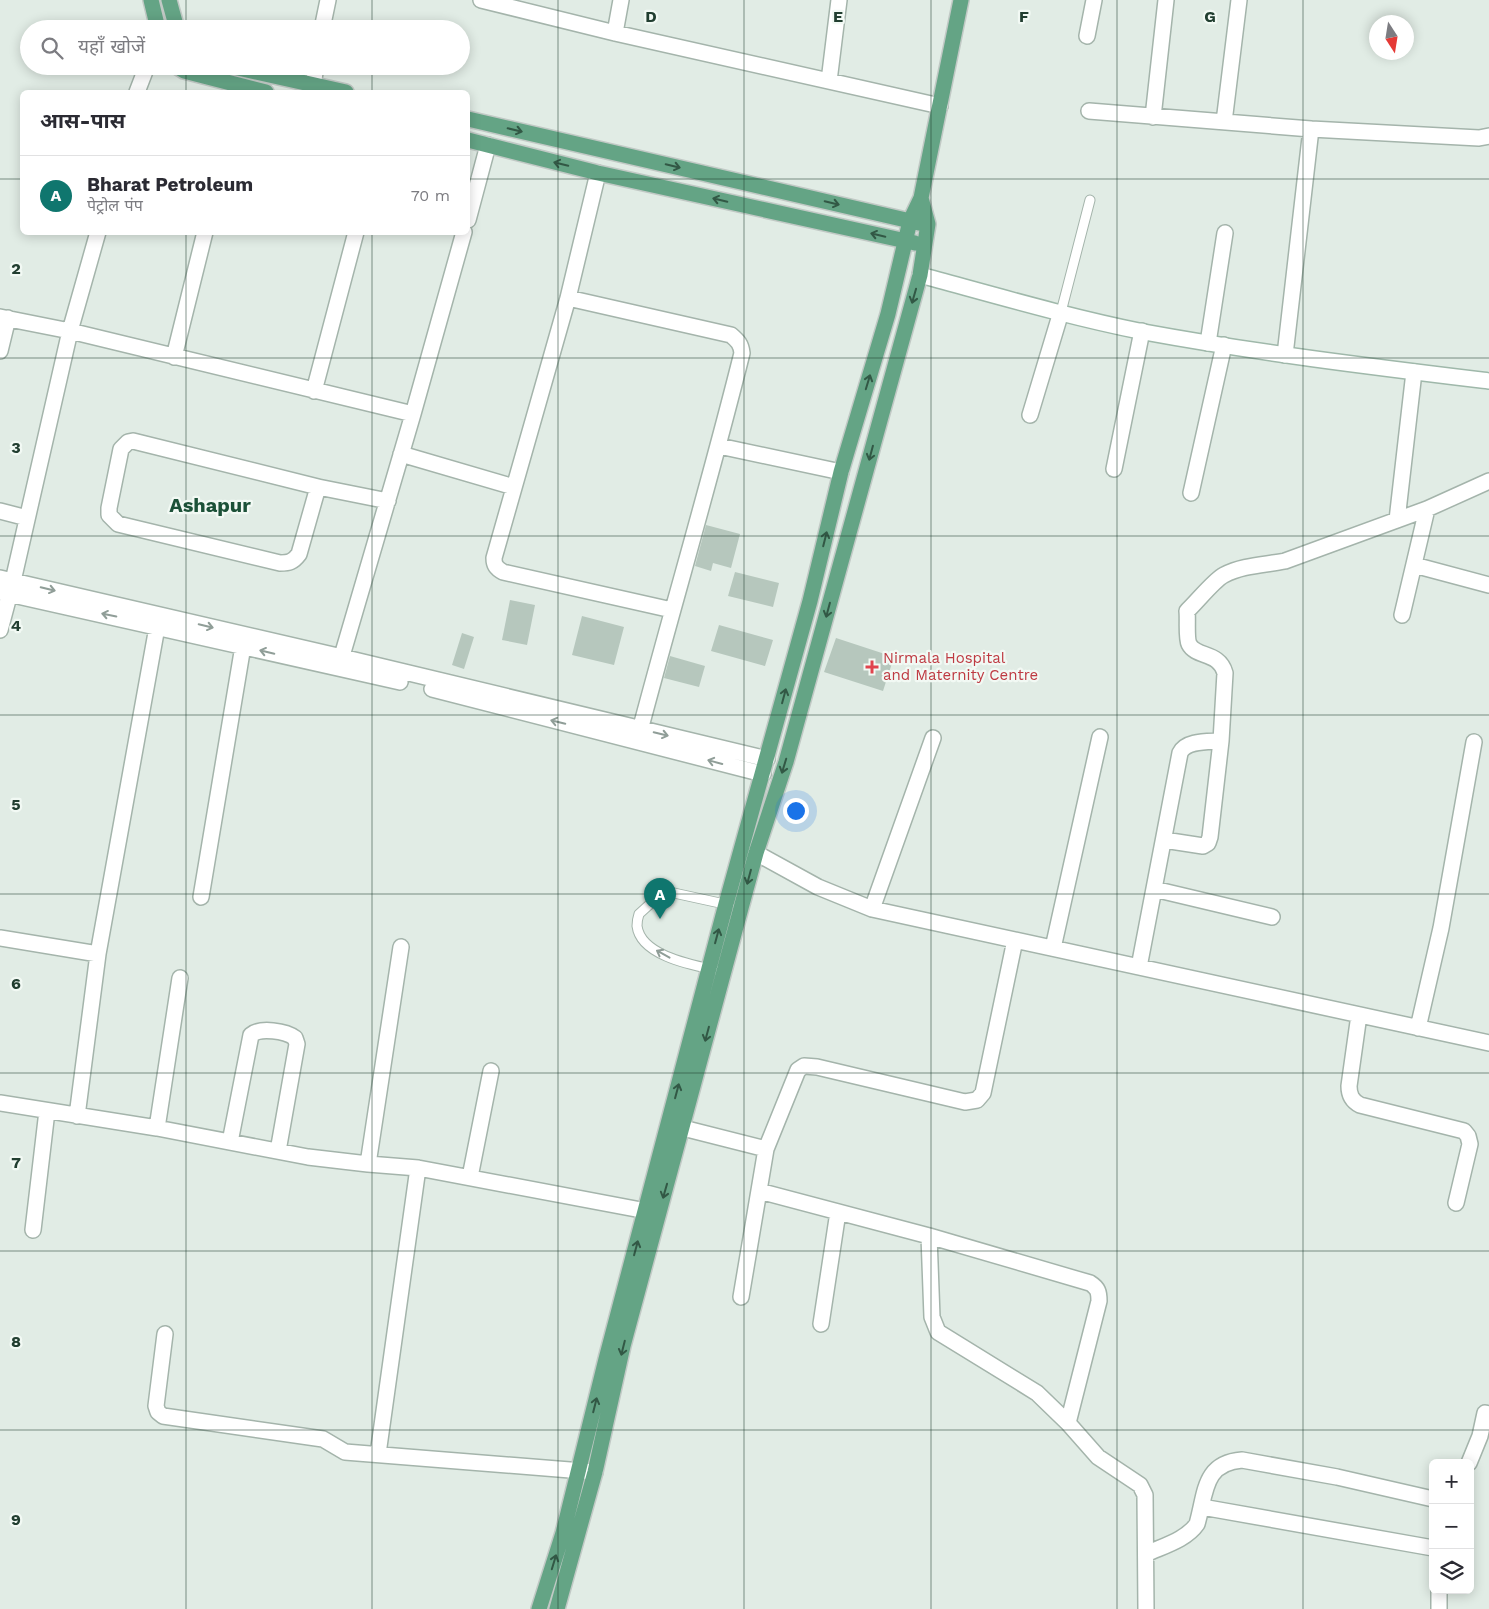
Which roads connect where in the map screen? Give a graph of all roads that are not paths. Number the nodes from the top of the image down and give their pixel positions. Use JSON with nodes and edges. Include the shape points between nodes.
{"nodes":[{"id":1,"x":151,"y":0,"type":"edge"},
{"id":2,"x":169,"y":0,"type":"edge"},
{"id":3,"x":328,"y":0,"type":"edge"},
{"id":4,"x":481,"y":0,"type":"edge"},
{"id":5,"x":621,"y":0,"type":"edge"},
{"id":6,"x":839,"y":0,"type":"edge"},
{"id":7,"x":961,"y":0,"type":"edge"},
{"id":8,"x":1094,"y":0,"type":"edge"},
{"id":9,"x":1166,"y":0,"type":"edge"},
{"id":10,"x":1239,"y":0,"type":"edge"},
{"id":11,"x":156,"y":20,"type":"edge"},
{"id":12,"x":175,"y":20,"type":"edge"},
{"id":13,"x":324,"y":20,"type":"edge"},
{"id":14,"x":615,"y":33,"type":"junction"},
{"id":15,"x":1086,"y":36,"type":"dead end"},
{"id":16,"x":144,"y":75,"type":"edge"},
{"id":17,"x":196,"y":75,"type":"edge"},
{"id":18,"x":268,"y":75,"type":"edge"},
{"id":19,"x":315,"y":75,"type":"edge"},
{"id":20,"x":829,"y":81,"type":"junction"},
{"id":21,"x":314,"y":86,"type":"junction"},
{"id":22,"x":138,"y":90,"type":"edge"},
{"id":23,"x":240,"y":90,"type":"edge"},
{"id":24,"x":335,"y":90,"type":"edge"},
{"id":25,"x":940,"y":106,"type":"junction"},
{"id":26,"x":1089,"y":111,"type":"dead end"},
{"id":27,"x":1153,"y":117,"type":"junction"},
{"id":28,"x":470,"y":119,"type":"edge"},
{"id":29,"x":1224,"y":122,"type":"junction"},
{"id":30,"x":1311,"y":129,"type":"junction"},
{"id":31,"x":1489,"y":136,"type":"edge"},
{"id":32,"x":470,"y":140,"type":"edge"},
{"id":33,"x":488,"y":145,"type":"junction"},
{"id":34,"x":598,"y":173,"type":"junction"},
{"id":35,"x":921,"y":198,"type":"junction"},
{"id":36,"x":1090,"y":200,"type":"dead end"},
{"id":37,"x":470,"y":212,"type":"edge"},
{"id":38,"x":910,"y":221,"type":"junction"},
{"id":39,"x":928,"y":224,"type":"junction"},
{"id":40,"x":1225,"y":233,"type":"dead end"},
{"id":41,"x":97,"y":235,"type":"edge"},
{"id":42,"x":204,"y":235,"type":"edge"},
{"id":43,"x":355,"y":235,"type":"edge"},
{"id":44,"x":463,"y":235,"type":"edge"},
{"id":45,"x":906,"y":241,"type":"junction"},
{"id":46,"x":926,"y":246,"type":"junction"},
{"id":47,"x":920,"y":275,"type":"junction"},
{"id":48,"x":568,"y":298,"type":"junction"},
{"id":49,"x":1061,"y":312,"type":"junction"},
{"id":50,"x":888,"y":314,"type":"junction"},
{"id":51,"x":4,"y":318,"type":"edge"},
{"id":52,"x":908,"y":320,"type":"junction"},
{"id":53,"x":70,"y":331,"type":"junction"},
{"id":54,"x":1142,"y":331,"type":"junction"},
{"id":55,"x":1208,"y":343,"type":"junction"},
{"id":56,"x":1224,"y":345,"type":"junction"},
{"id":57,"x":0,"y":351,"type":"edge"},
{"id":58,"x":1285,"y":355,"type":"junction"},
{"id":59,"x":174,"y":357,"type":"junction"},
{"id":60,"x":1414,"y":372,"type":"junction"},
{"id":61,"x":1489,"y":381,"type":"edge"},
{"id":62,"x":314,"y":391,"type":"junction"},
{"id":63,"x":414,"y":414,"type":"junction"},
{"id":64,"x":1030,"y":415,"type":"dead end"},
{"id":65,"x":719,"y":446,"type":"junction"},
{"id":66,"x":401,"y":454,"type":"junction"},
{"id":67,"x":1114,"y":469,"type":"dead end"},
{"id":68,"x":841,"y":472,"type":"junction"},
{"id":69,"x":1489,"y":481,"type":"edge"},
{"id":70,"x":318,"y":487,"type":"junction"},
{"id":71,"x":514,"y":487,"type":"junction"},
{"id":72,"x":1191,"y":493,"type":"dead end"},
{"id":73,"x":388,"y":501,"type":"junction"},
{"id":74,"x":1427,"y":509,"type":"junction"},
{"id":75,"x":0,"y":511,"type":"edge"},
{"id":76,"x":27,"y":518,"type":"junction"},
{"id":77,"x":1397,"y":520,"type":"junction"},
{"id":78,"x":1414,"y":565,"type":"junction"},
{"id":79,"x":1489,"y":585,"type":"edge"},
{"id":80,"x":6,"y":586,"type":"edge"},
{"id":81,"x":672,"y":610,"type":"junction"},
{"id":82,"x":1402,"y":615,"type":"dead end"},
{"id":83,"x":159,"y":620,"type":"junction"},
{"id":84,"x":0,"y":630,"type":"edge"},
{"id":85,"x":242,"y":646,"type":"junction"},
{"id":86,"x":340,"y":663,"type":"junction"},
{"id":87,"x":638,"y":736,"type":"junction"},
{"id":88,"x":1100,"y":737,"type":"dead end"},
{"id":89,"x":934,"y":738,"type":"dead end"},
{"id":90,"x":1221,"y":740,"type":"junction"},
{"id":91,"x":1474,"y":742,"type":"dead end"},
{"id":92,"x":767,"y":758,"type":"junction"},
{"id":93,"x":762,"y":774,"type":"junction"},
{"id":94,"x":1164,"y":840,"type":"junction"},
{"id":95,"x":756,"y":853,"type":"junction"},
{"id":96,"x":1154,"y":889,"type":"junction"},
{"id":97,"x":201,"y":897,"type":"dead end"},
{"id":98,"x":726,"y":904,"type":"junction"},
{"id":99,"x":741,"y":908,"type":"junction"},
{"id":100,"x":872,"y":909,"type":"junction"},
{"id":101,"x":1272,"y":917,"type":"dead end"},
{"id":102,"x":0,"y":938,"type":"edge"},
{"id":103,"x":1015,"y":940,"type":"junction"},
{"id":104,"x":401,"y":947,"type":"dead end"},
{"id":105,"x":1053,"y":948,"type":"junction"},
{"id":106,"x":98,"y":954,"type":"junction"},
{"id":107,"x":1139,"y":967,"type":"junction"},
{"id":108,"x":716,"y":971,"type":"junction"},
{"id":109,"x":180,"y":978,"type":"dead end"},
{"id":110,"x":1359,"y":1015,"type":"junction"},
{"id":111,"x":1418,"y":1028,"type":"junction"},
{"id":112,"x":1489,"y":1043,"type":"edge"},
{"id":113,"x":491,"y":1072,"type":"dead end"},
{"id":114,"x":0,"y":1103,"type":"edge"},
{"id":115,"x":48,"y":1111,"type":"junction"},
{"id":116,"x":77,"y":1116,"type":"junction"},
{"id":117,"x":157,"y":1128,"type":"junction"},
{"id":118,"x":683,"y":1128,"type":"junction"},
{"id":119,"x":230,"y":1142,"type":"junction"},
{"id":120,"x":766,"y":1149,"type":"junction"},
{"id":121,"x":278,"y":1151,"type":"junction"},
{"id":122,"x":368,"y":1164,"type":"junction"},
{"id":123,"x":418,"y":1168,"type":"junction"},
{"id":124,"x":470,"y":1177,"type":"junction"},
{"id":125,"x":759,"y":1191,"type":"junction"},
{"id":126,"x":1456,"y":1203,"type":"dead end"},
{"id":127,"x":652,"y":1212,"type":"junction"},
{"id":128,"x":838,"y":1212,"type":"junction"},
{"id":129,"x":33,"y":1230,"type":"dead end"},
{"id":130,"x":929,"y":1236,"type":"junction"},
{"id":131,"x":741,"y":1297,"type":"dead end"},
{"id":132,"x":821,"y":1324,"type":"dead end"},
{"id":133,"x":165,"y":1334,"type":"dead end"},
{"id":134,"x":1489,"y":1414,"type":"edge"},
{"id":135,"x":1068,"y":1423,"type":"junction"},
{"id":136,"x":378,"y":1454,"type":"junction"},
{"id":137,"x":1471,"y":1459,"type":"edge"},
{"id":138,"x":579,"y":1470,"type":"junction"},
{"id":139,"x":595,"y":1472,"type":"junction"},
{"id":140,"x":1429,"y":1498,"type":"edge"},
{"id":141,"x":1202,"y":1507,"type":"junction"},
{"id":142,"x":1429,"y":1547,"type":"edge"},
{"id":143,"x":1146,"y":1554,"type":"junction"},
{"id":144,"x":1439,"y":1594,"type":"edge"},
{"id":145,"x":540,"y":1609,"type":"edge"},
{"id":146,"x":557,"y":1609,"type":"edge"},
{"id":147,"x":1146,"y":1609,"type":"edge"},
{"id":148,"x":1439,"y":1609,"type":"edge"}],
"edges":[{"from":1,"to":11,"type":"main road"},
{"from":2,"to":12,"type":"main road"},
{"from":3,"to":13,"type":"street"},
{"from":4,"to":14,"type":"street"},
{"from":5,"to":14,"type":"street"},
{"from":6,"to":20,"type":"street"},
{"from":7,"to":25,"type":"main road"},
{"from":8,"to":15,"type":"street"},
{"from":9,"to":27,"type":"street"},
{"from":10,"to":29,"type":"street"},
{"from":14,"to":20,"type":"street"},
{"from":16,"to":22,"type":"street"},
{"from":17,"to":23,"type":"main road"},
{"from":18,"to":21,"type":"main road"},
{"from":19,"to":21,"type":"street"},
{"from":20,"to":25,"type":"street"},
{"from":21,"to":24,"type":"main road"},
{"from":25,"to":35,"type":"main road"},
{"from":26,"to":27,"type":"street"},
{"from":27,"to":29,"type":"street"},
{"from":28,"to":38,"type":"main road","one_way":true},
{"from":29,"to":30,"type":"street"},
{"from":30,"to":31,"type":"street"},
{"from":30,"to":58,"type":"street"},
{"from":32,"to":33,"type":"main road"},
{"from":34,"to":33,"type":"main road","one_way":true},
{"from":33,"to":37,"type":"street"},
{"from":45,"to":34,"type":"main road","one_way":true},
{"from":34,"to":48,"type":"street"},
{"from":35,"to":38,"type":"main road"},
{"from":35,"to":39,"type":"main road"},
{"from":36,"to":49,"type":"lane"},
{"from":38,"to":39,"type":"main road"},
{"from":38,"to":45,"type":"main road"},
{"from":39,"to":46,"type":"main road"},
{"from":40,"to":55,"type":"street"},
{"from":41,"to":53,"type":"street"},
{"from":42,"to":59,"type":"street"},
{"from":43,"to":62,"type":"street"},
{"from":44,"to":63,"type":"street"},
{"from":45,"to":46,"type":"main road"},
{"from":45,"to":50,"type":"main road"},
{"from":46,"to":47,"type":"main road"},
{"from":47,"to":49,"type":"street"},
{"from":47,"to":52,"type":"main road","one_way":true},
{"from":48,"to":65,"type":"street","via":[[731,335],[738,340],[742,353]]},
{"from":48,"to":71,"type":"street"},
{"from":49,"to":54,"type":"street"},
{"from":49,"to":64,"type":"street"},
{"from":50,"to":52,"type":"main road"},
{"from":68,"to":50,"type":"main road","one_way":true},
{"from":51,"to":53,"type":"street"},
{"from":51,"to":57,"type":"street"},
{"from":52,"to":95,"type":"main road","one_way":true,"via":[[786,762]]},
{"from":53,"to":59,"type":"street"},
{"from":53,"to":76,"type":"street"},
{"from":54,"to":55,"type":"street"},
{"from":54,"to":67,"type":"street"},
{"from":55,"to":56,"type":"street"},
{"from":56,"to":58,"type":"street"},
{"from":56,"to":72,"type":"street"},
{"from":58,"to":60,"type":"street"},
{"from":59,"to":62,"type":"street"},
{"from":60,"to":61,"type":"street"},
{"from":60,"to":77,"type":"street"},
{"from":62,"to":63,"type":"street"},
{"from":63,"to":66,"type":"street"},
{"from":65,"to":68,"type":"street"},
{"from":65,"to":81,"type":"street"},
{"from":66,"to":71,"type":"street"},
{"from":66,"to":73,"type":"street"},
{"from":92,"to":68,"type":"main road","one_way":true},
{"from":69,"to":74,"type":"street"},
{"from":70,"to":70,"type":"street","via":[[128,442],[121,449],[109,515],[118,524],[288,563],[299,554]]},
{"from":70,"to":73,"type":"street"},
{"from":71,"to":81,"type":"street","via":[[494,558],[498,569]]},
{"from":73,"to":86,"type":"street"},
{"from":74,"to":77,"type":"street"},
{"from":74,"to":78,"type":"street"},
{"from":75,"to":76,"type":"street"},
{"from":76,"to":80,"type":"street"},
{"from":77,"to":90,"type":"street","via":[[1286,561],[1257,564],[1222,575],[1187,611],[1188,643],[1218,660],[1225,673]]},
{"from":78,"to":79,"type":"street"},
{"from":78,"to":82,"type":"street"},
{"from":80,"to":83,"type":"street"},
{"from":80,"to":84,"type":"street"},
{"from":81,"to":87,"type":"street"},
{"from":83,"to":85,"type":"street"},
{"from":83,"to":86,"type":"street","one_way":true},
{"from":83,"to":106,"type":"street"},
{"from":86,"to":85,"type":"street","one_way":true},
{"from":85,"to":97,"type":"street"},
{"from":86,"to":87,"type":"street"},
{"from":87,"to":92,"type":"street","one_way":true},
{"from":93,"to":87,"type":"street","one_way":true},
{"from":88,"to":105,"type":"street"},
{"from":89,"to":100,"type":"street"},
{"from":90,"to":94,"type":"street","via":[[1182,748]]},
{"from":90,"to":94,"type":"street","via":[[1208,843],[1196,846]]},
{"from":91,"to":111,"type":"street"},
{"from":92,"to":93,"type":"main road"},
{"from":93,"to":98,"type":"main road"},
{"from":94,"to":96,"type":"street"},
{"from":95,"to":99,"type":"main road","one_way":true},
{"from":95,"to":100,"type":"street","via":[[818,887]]},
{"from":96,"to":101,"type":"street"},
{"from":96,"to":107,"type":"street"},
{"from":98,"to":99,"type":"lane"},
{"from":108,"to":98,"type":"main road","one_way":true},
{"from":108,"to":98,"type":"lane","one_way":true,"via":[[664,956],[650,946],[637,926],[638,914],[661,894],[674,893]]},
{"from":99,"to":108,"type":"main road"},
{"from":100,"to":103,"type":"street"},
{"from":102,"to":106,"type":"street"},
{"from":103,"to":105,"type":"street"},
{"from":103,"to":120,"type":"street","via":[[983,1093],[977,1100],[965,1102],[804,1066],[798,1070]]},
{"from":104,"to":122,"type":"street"},
{"from":105,"to":107,"type":"street"},
{"from":106,"to":116,"type":"street"},
{"from":107,"to":110,"type":"street"},
{"from":108,"to":118,"type":"main road","one_way":true},
{"from":127,"to":108,"type":"main road","one_way":true},
{"from":109,"to":117,"type":"street"},
{"from":110,"to":111,"type":"street"},
{"from":110,"to":126,"type":"street","via":[[1349,1093],[1360,1105],[1464,1131],[1470,1144]]},
{"from":111,"to":112,"type":"street"},
{"from":113,"to":124,"type":"street"},
{"from":114,"to":115,"type":"street"},
{"from":115,"to":116,"type":"street"},
{"from":115,"to":129,"type":"street"},
{"from":116,"to":117,"type":"street"},
{"from":117,"to":119,"type":"street"},
{"from":118,"to":120,"type":"street"},
{"from":118,"to":127,"type":"main road","one_way":true},
{"from":119,"to":121,"type":"street"},
{"from":119,"to":121,"type":"street","via":[[251,1035],[261,1030],[291,1034],[297,1044]]},
{"from":120,"to":125,"type":"street"},
{"from":121,"to":122,"type":"street"},
{"from":122,"to":123,"type":"street"},
{"from":123,"to":124,"type":"street"},
{"from":123,"to":136,"type":"street"},
{"from":124,"to":127,"type":"street"},
{"from":125,"to":128,"type":"street"},
{"from":125,"to":131,"type":"street"},
{"from":138,"to":127,"type":"main road","one_way":true,"via":[[606,1359]]},
{"from":127,"to":139,"type":"main road","one_way":true},
{"from":128,"to":130,"type":"street"},
{"from":128,"to":132,"type":"street"},
{"from":130,"to":135,"type":"street","via":[[932,1317],[938,1332],[1037,1393]]},
{"from":130,"to":135,"type":"street","via":[[1096,1287],[1100,1301]]},
{"from":133,"to":136,"type":"street","via":[[156,1406],[163,1416],[323,1438],[345,1452]]},
{"from":134,"to":137,"type":"street","via":[[1485,1413]]},
{"from":135,"to":143,"type":"street","via":[[1098,1457],[1140,1485],[1145,1495]]},
{"from":136,"to":138,"type":"street"},
{"from":138,"to":139,"type":"street"},
{"from":145,"to":138,"type":"main road","one_way":true},
{"from":139,"to":146,"type":"main road"},
{"from":140,"to":141,"type":"street","via":[[1242,1460],[1229,1461],[1210,1476]]},
{"from":141,"to":142,"type":"street"},
{"from":141,"to":143,"type":"street","via":[[1193,1531]]},
{"from":143,"to":147,"type":"street"},
{"from":144,"to":148,"type":"street"}]}
